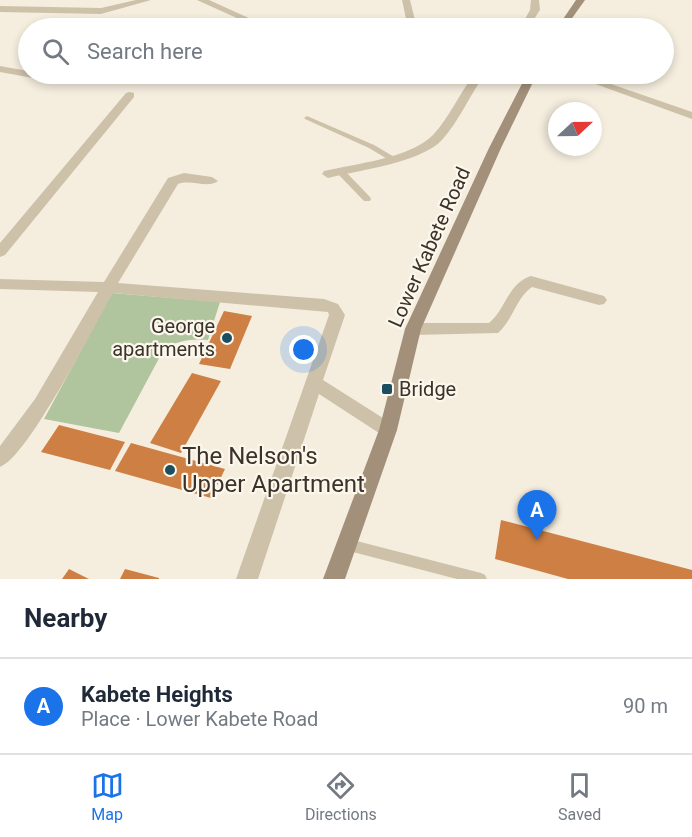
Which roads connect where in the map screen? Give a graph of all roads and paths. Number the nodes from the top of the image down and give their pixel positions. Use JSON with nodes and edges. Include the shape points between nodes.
{"nodes":[{"id":1,"x":147,"y":0,"type":"edge"},
{"id":2,"x":201,"y":0,"type":"edge"},
{"id":3,"x":406,"y":0,"type":"edge"},
{"id":4,"x":535,"y":0,"type":"edge"},
{"id":5,"x":581,"y":0,"type":"edge"},
{"id":6,"x":0,"y":9,"type":"edge"},
{"id":7,"x":243,"y":18,"type":"edge"},
{"id":8,"x":410,"y":18,"type":"edge"},
{"id":9,"x":530,"y":18,"type":"edge"},
{"id":10,"x":568,"y":18,"type":"edge"},
{"id":11,"x":0,"y":69,"type":"edge"},
{"id":12,"x":18,"y":72,"type":"edge"},
{"id":13,"x":473,"y":84,"type":"edge"},
{"id":14,"x":527,"y":84,"type":"edge"},
{"id":15,"x":601,"y":84,"type":"edge"},
{"id":16,"x":130,"y":95,"type":"dead end"},
{"id":17,"x":692,"y":116,"type":"edge"},
{"id":18,"x":307,"y":117,"type":"dead end"},
{"id":19,"x":392,"y":158,"type":"junction"},
{"id":20,"x":334,"y":173,"type":"joint"},
{"id":21,"x":212,"y":181,"type":"dead end"},
{"id":22,"x":367,"y":199,"type":"dead end"},
{"id":23,"x":0,"y":252,"type":"edge"},
{"id":24,"x":0,"y":284,"type":"edge"},
{"id":25,"x":108,"y":287,"type":"junction"},
{"id":26,"x":599,"y":300,"type":"dead end"},
{"id":27,"x":413,"y":329,"type":"junction"},
{"id":28,"x":315,"y":383,"type":"junction"},
{"id":29,"x":388,"y":430,"type":"junction"},
{"id":30,"x":0,"y":459,"type":"edge"},
{"id":31,"x":345,"y":544,"type":"junction"},
{"id":32,"x":247,"y":579,"type":"edge"},
{"id":33,"x":334,"y":579,"type":"edge"},
{"id":34,"x":481,"y":579,"type":"edge"}],
"edges":[{"from":1,"to":6,"type":"street","via":[[101,11]]},
{"from":2,"to":7,"type":"street"},
{"from":3,"to":8,"type":"street"},
{"from":4,"to":9,"type":"street"},
{"from":5,"to":10,"type":"main road"},
{"from":11,"to":12,"type":"street"},
{"from":13,"to":19,"type":"street","via":[[436,139]]},
{"from":14,"to":27,"type":"main road","name":"Lower Kabete Road"},
{"from":15,"to":17,"type":"street"},
{"from":16,"to":23,"type":"street"},
{"from":18,"to":19,"type":"lane","via":[[330,130],[361,139]]},
{"from":19,"to":20,"type":"street"},
{"from":20,"to":22,"type":"lane"},
{"from":21,"to":25,"type":"street","via":[[184,177],[173,181]]},
{"from":24,"to":25,"type":"street"},
{"from":25,"to":28,"type":"street","via":[[333,308],[337,315]]},
{"from":25,"to":30,"type":"street","via":[[59,375]]},
{"from":26,"to":27,"type":"street","via":[[531,281],[492,329]]},
{"from":27,"to":29,"type":"main road","name":"Lower Kabete Road"},
{"from":28,"to":29,"type":"street"},
{"from":28,"to":32,"type":"street"},
{"from":29,"to":31,"type":"main road","name":"Lower Kabete Road"},
{"from":31,"to":33,"type":"main road","name":"Lower Kabete Road"},
{"from":31,"to":34,"type":"lane"}]}
